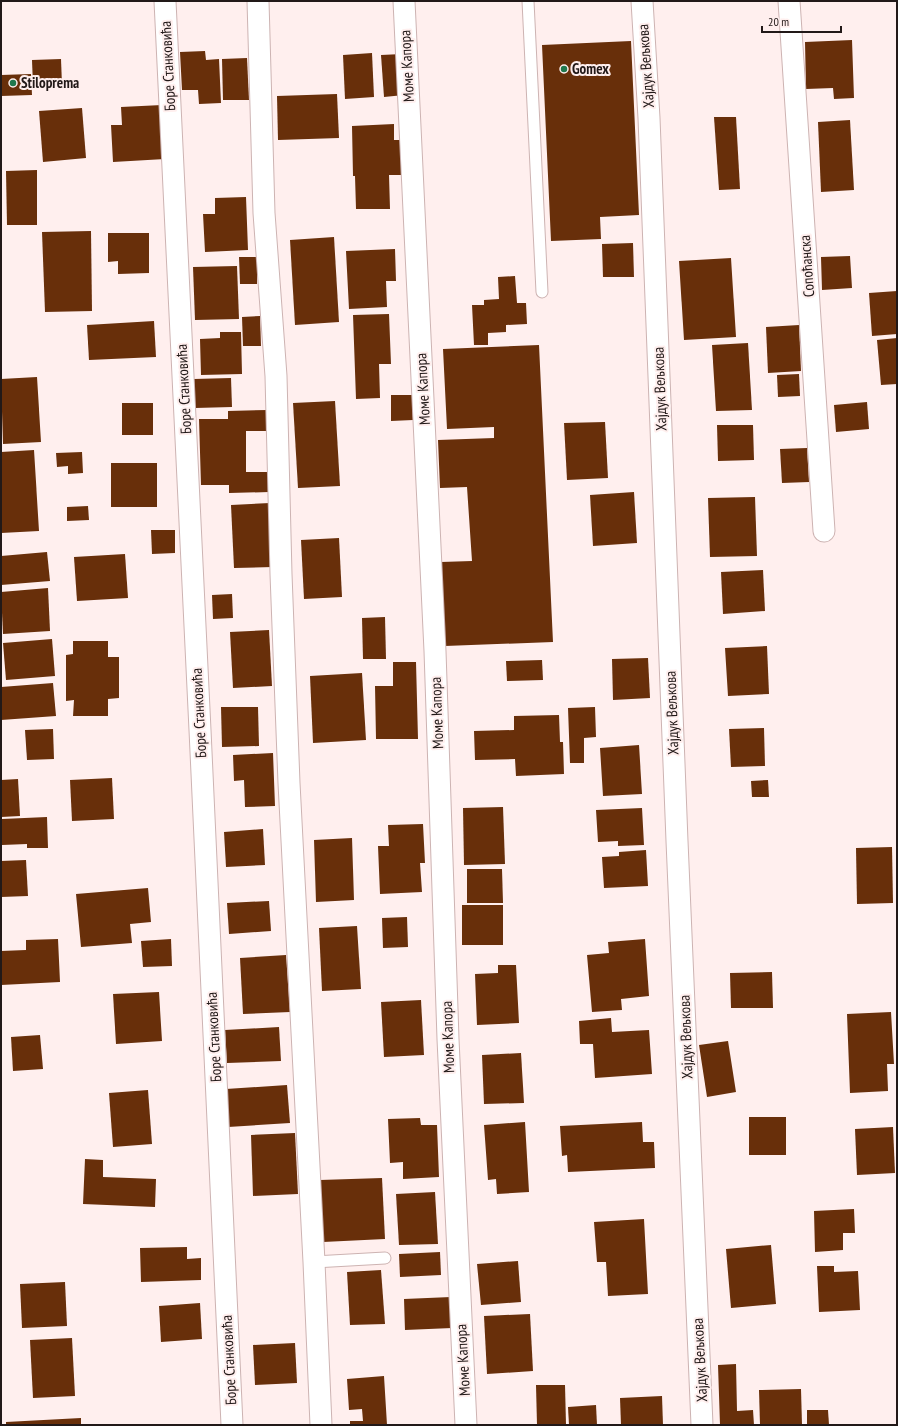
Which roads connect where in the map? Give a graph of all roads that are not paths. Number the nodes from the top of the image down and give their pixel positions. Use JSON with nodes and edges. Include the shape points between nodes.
{"nodes":[{"id":1,"x":164,"y":1,"type":"edge"},
{"id":2,"x":258,"y":1,"type":"edge"},
{"id":3,"x":404,"y":1,"type":"edge"},
{"id":4,"x":528,"y":1,"type":"edge"},
{"id":5,"x":642,"y":1,"type":"edge"},
{"id":6,"x":789,"y":1,"type":"edge"},
{"id":7,"x":542,"y":292,"type":"dead end"},
{"id":8,"x":824,"y":531,"type":"dead end"},
{"id":9,"x":385,"y":1258,"type":"dead end"},
{"id":10,"x":314,"y":1262,"type":"junction"},
{"id":11,"x":232,"y":1425,"type":"edge"},
{"id":12,"x":321,"y":1425,"type":"edge"},
{"id":13,"x":466,"y":1425,"type":"edge"},
{"id":14,"x":702,"y":1425,"type":"edge"}],
"edges":[{"from":1,"to":11,"type":"street","name":"Боре Станковића"},
{"from":2,"to":10,"type":"street","via":[[264,213],[276,376],[289,790]]},
{"from":3,"to":13,"type":"street","name":"Моме Капора","via":[[435,651],[448,1047]]},
{"from":4,"to":7,"type":"lane"},
{"from":5,"to":14,"type":"street","name":"Хајдук Вељкова","via":[[649,118]]},
{"from":6,"to":8,"type":"street","name":"Сопоћанска"},
{"from":9,"to":10,"type":"lane"},
{"from":10,"to":12,"type":"street"}]}
